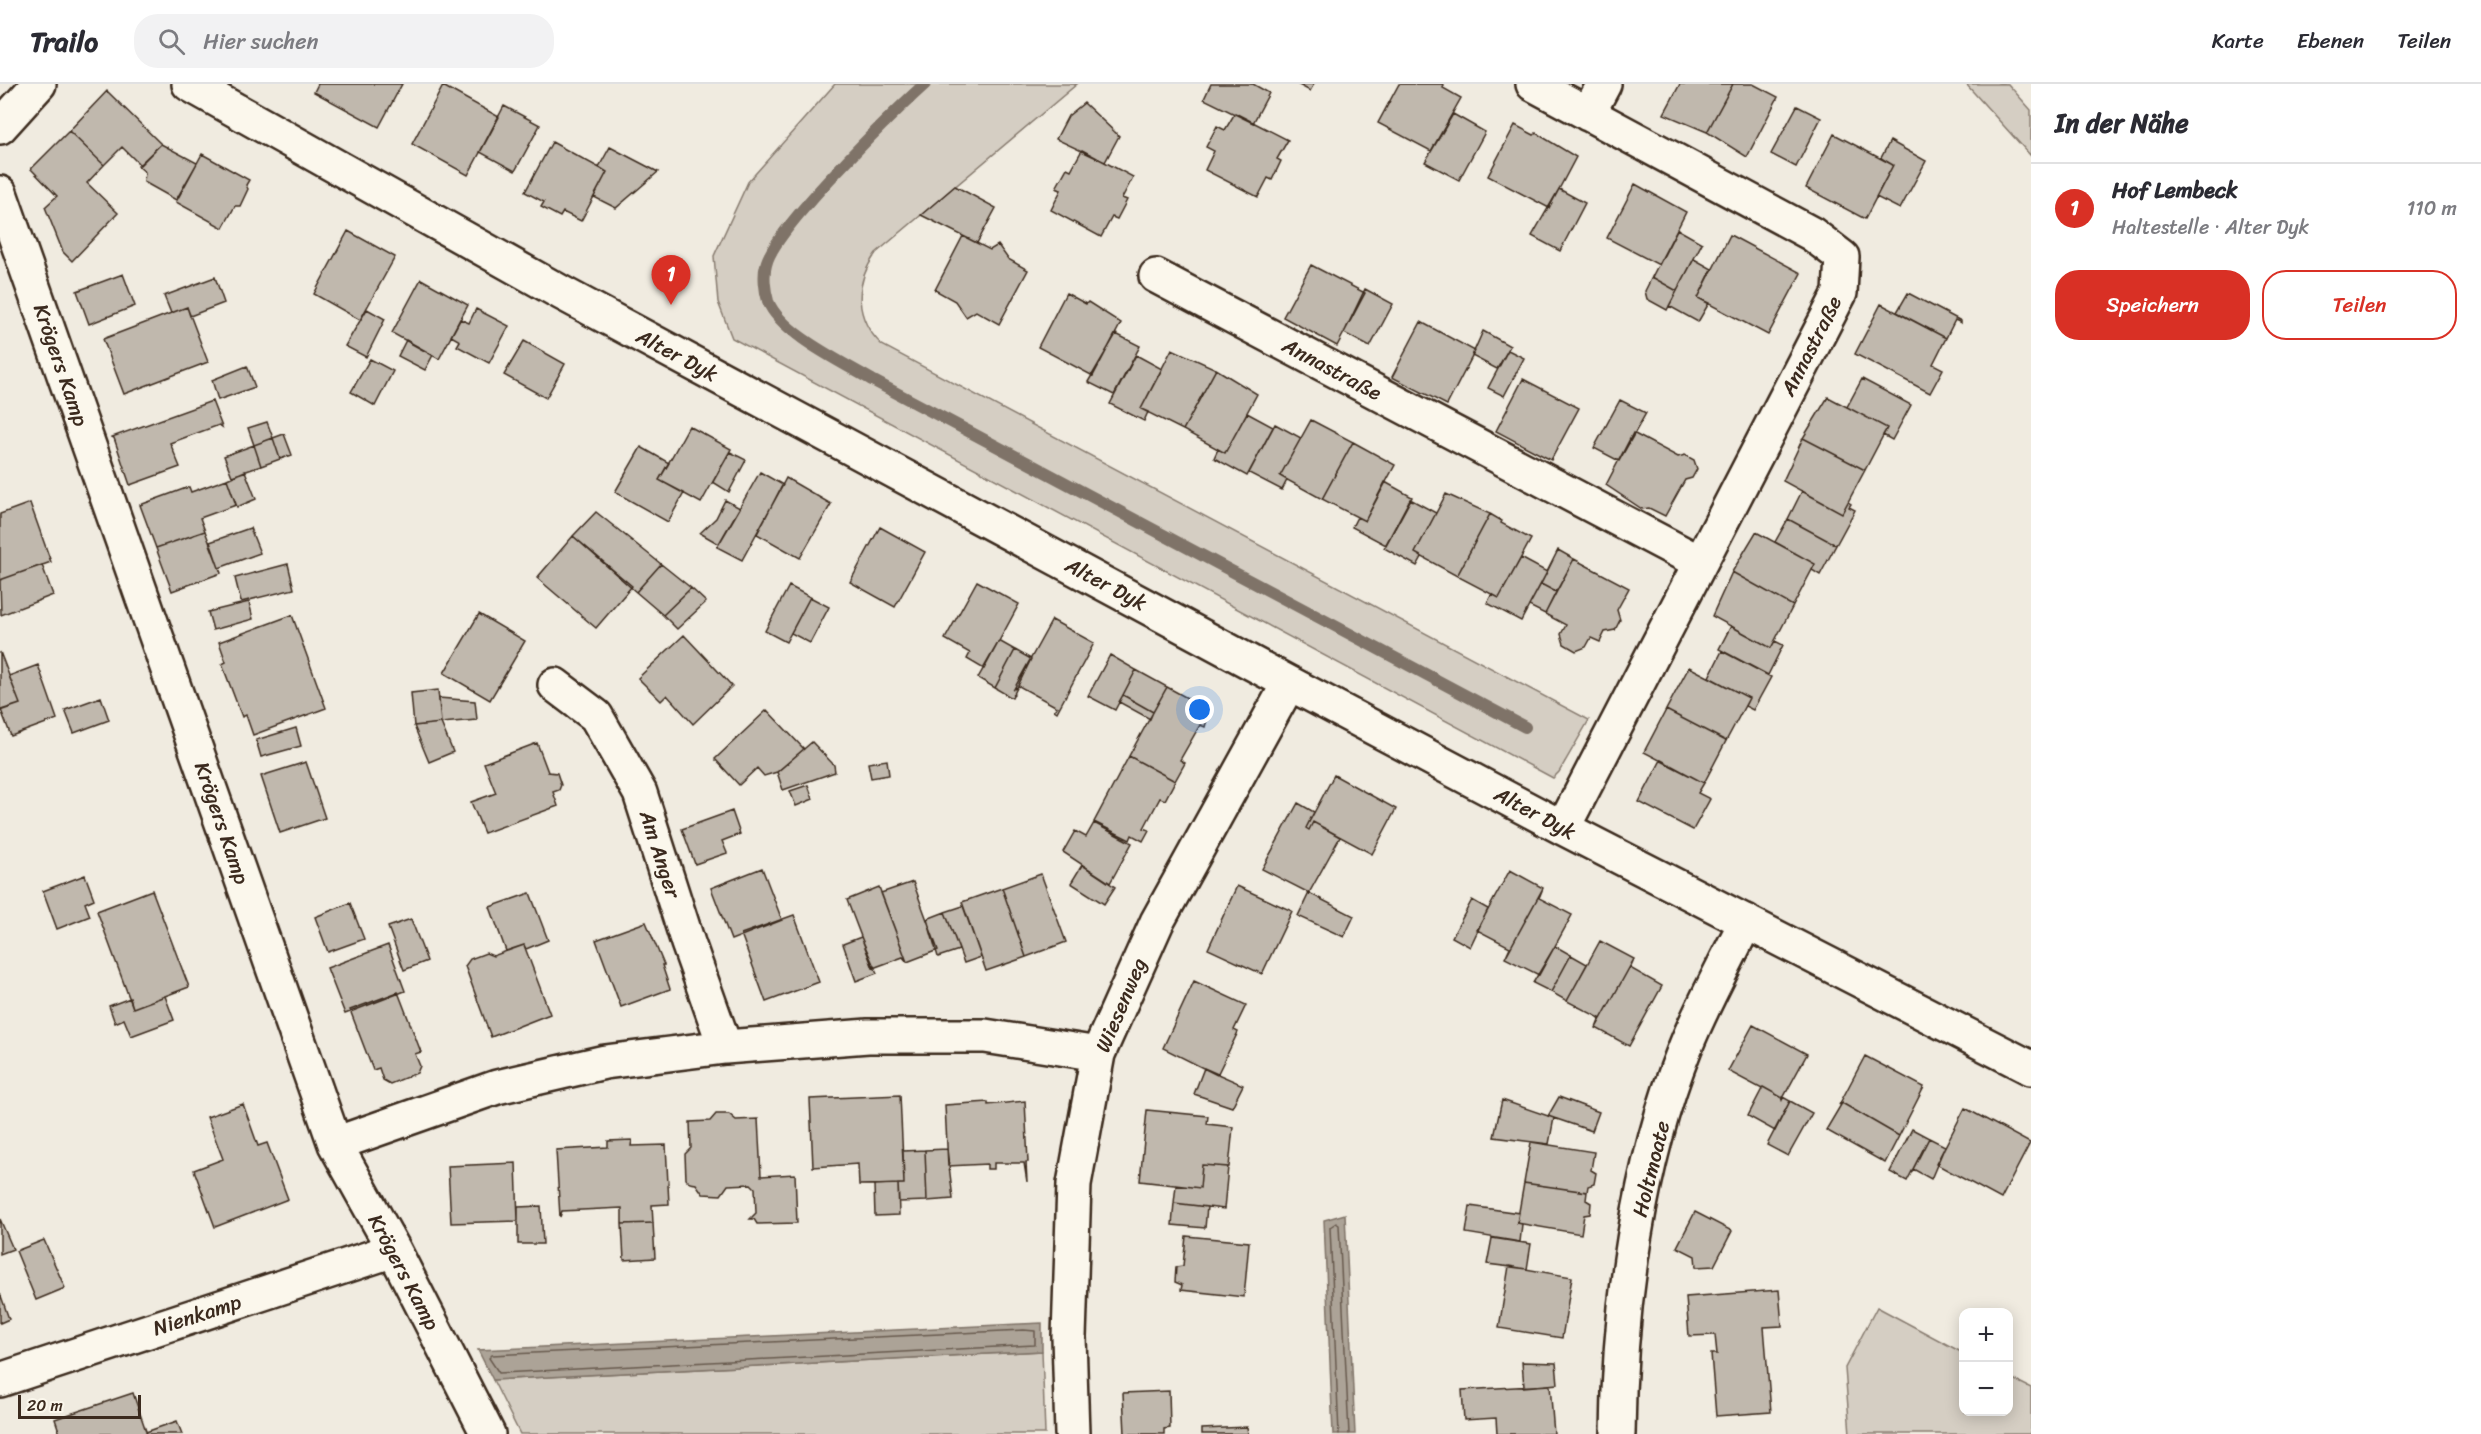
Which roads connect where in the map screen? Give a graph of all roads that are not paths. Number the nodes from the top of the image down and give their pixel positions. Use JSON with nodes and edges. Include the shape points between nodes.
{"nodes":[{"id":1,"x":39,"y":84,"type":"edge"},
{"id":2,"x":189,"y":84,"type":"edge"},
{"id":3,"x":1533,"y":84,"type":"edge"},
{"id":4,"x":1604,"y":84,"type":"edge"},
{"id":5,"x":1588,"y":114,"type":"junction"},
{"id":6,"x":0,"y":127,"type":"edge"},
{"id":7,"x":0,"y":193,"type":"edge"},
{"id":8,"x":1156,"y":276,"type":"dead end"},
{"id":9,"x":1699,"y":562,"type":"junction"},
{"id":10,"x":1289,"y":683,"type":"junction"},
{"id":11,"x":555,"y":685,"type":"dead end"},
{"id":12,"x":1563,"y":828,"type":"junction"},
{"id":13,"x":1746,"y":921,"type":"junction"},
{"id":14,"x":725,"y":1047,"type":"junction"},
{"id":15,"x":1098,"y":1054,"type":"junction"},
{"id":16,"x":2031,"y":1068,"type":"edge"},
{"id":17,"x":335,"y":1144,"type":"junction"},
{"id":18,"x":394,"y":1250,"type":"junction"},
{"id":19,"x":0,"y":1380,"type":"edge"},
{"id":20,"x":488,"y":1434,"type":"edge"},
{"id":21,"x":1072,"y":1434,"type":"edge"},
{"id":22,"x":1618,"y":1434,"type":"edge"}],
"edges":[{"from":1,"to":6,"type":"street"},
{"from":2,"to":10,"type":"street","name":"Alter Dyk","via":[[562,293]]},
{"from":3,"to":5,"type":"street","name":"Annastraße"},
{"from":4,"to":5,"type":"street"},
{"from":5,"to":9,"type":"street","name":"Annastraße","via":[[1812,234],[1842,257],[1840,293]]},
{"from":7,"to":17,"type":"street","name":"Krögers Kamp"},
{"from":8,"to":9,"type":"street","name":"Annastraße"},
{"from":9,"to":12,"type":"street","name":"Annastraße"},
{"from":10,"to":12,"type":"street","name":"Alter Dyk"},
{"from":10,"to":15,"type":"street","name":"Wiesenweg","via":[[1157,922]]},
{"from":11,"to":14,"type":"street","name":"Am Anger","via":[[596,716],[640,793]]},
{"from":12,"to":13,"type":"street","name":"Alter Dyk"},
{"from":13,"to":16,"type":"street","name":"Alter Dyk"},
{"from":13,"to":22,"type":"street","name":"Holtmoate","via":[[1684,1049],[1648,1164],[1618,1364]]},
{"from":14,"to":15,"type":"street","via":[[868,1036],[985,1036]]},
{"from":14,"to":17,"type":"street","via":[[605,1062],[497,1087]]},
{"from":15,"to":21,"type":"street","name":"Wiesenweg","via":[[1074,1184],[1069,1337]]},
{"from":17,"to":18,"type":"street","name":"Krögers Kamp"},
{"from":18,"to":19,"type":"street","name":"Nienkamp"},
{"from":18,"to":20,"type":"street","name":"Krögers Kamp"}]}
